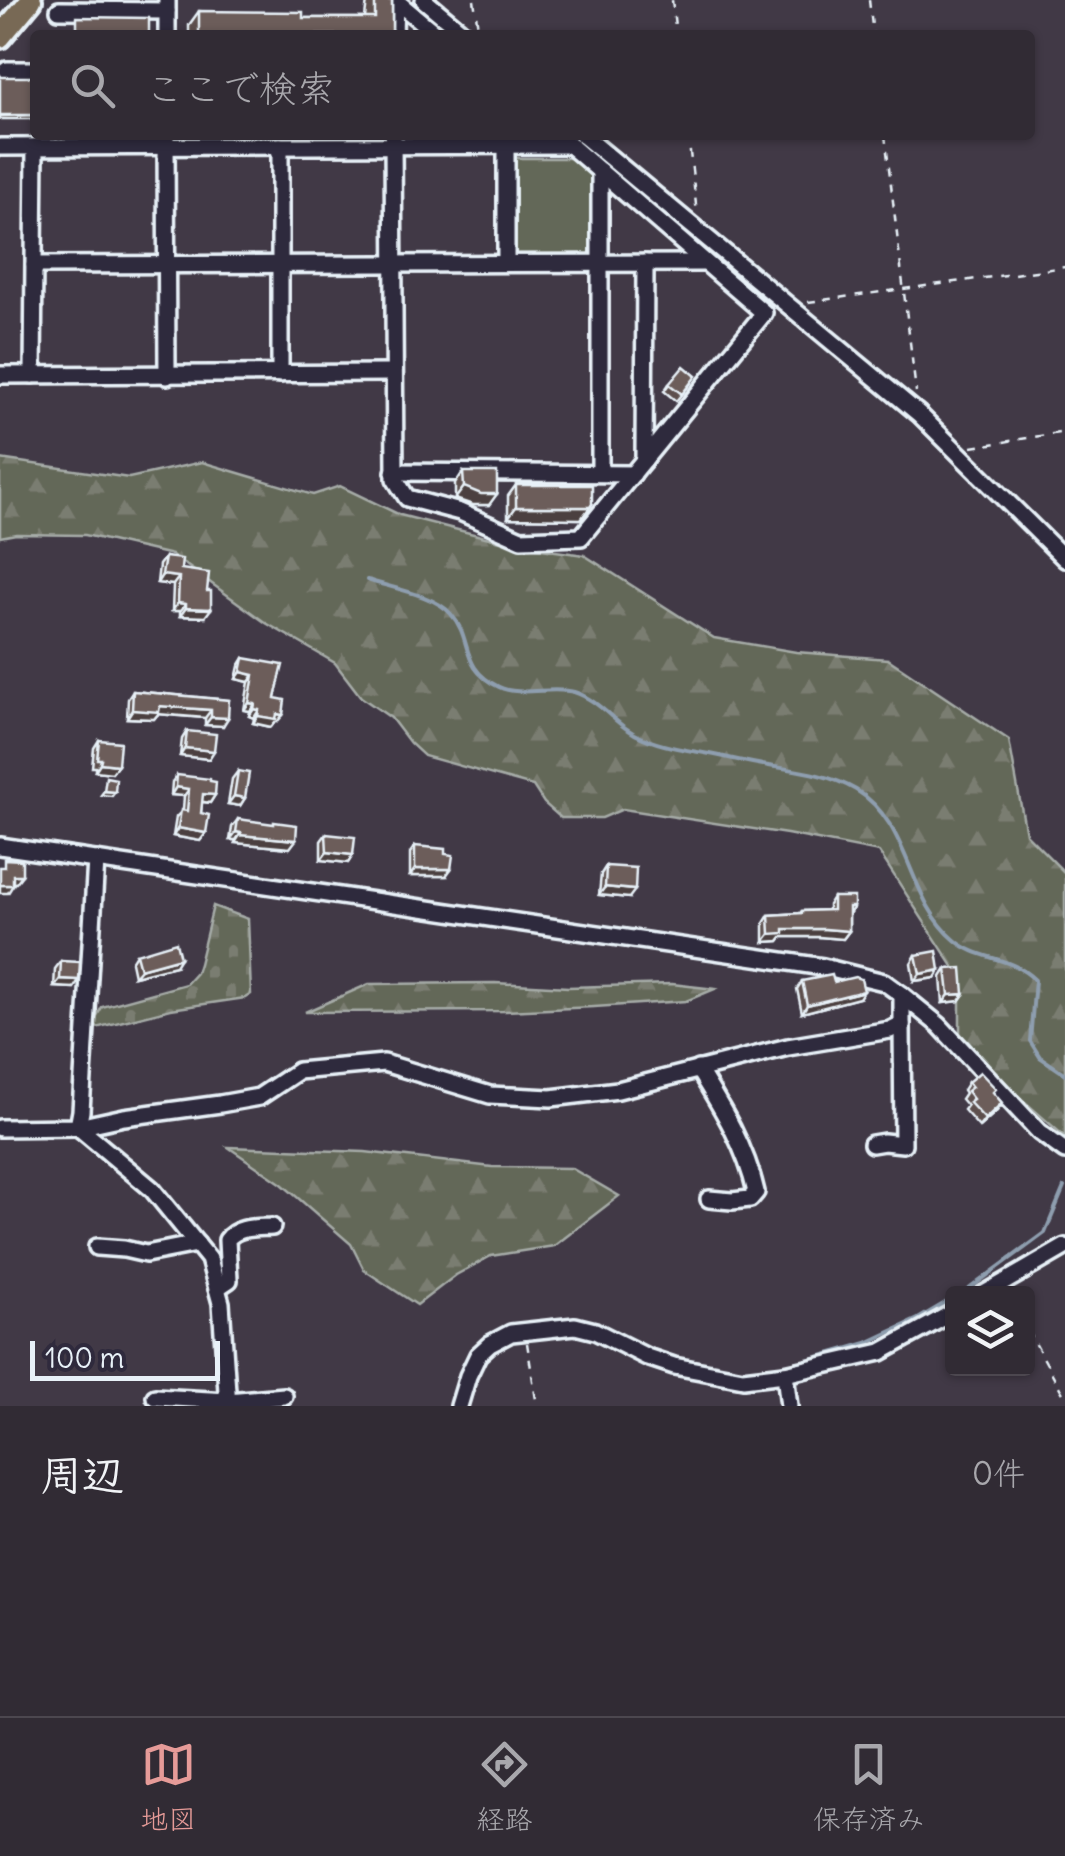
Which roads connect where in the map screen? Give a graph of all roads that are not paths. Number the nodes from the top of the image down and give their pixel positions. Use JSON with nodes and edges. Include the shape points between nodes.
{"nodes":[{"id":1,"x":31,"y":0,"type":"edge"},
{"id":2,"x":395,"y":0,"type":"edge"},
{"id":3,"x":424,"y":0,"type":"edge"},
{"id":4,"x":167,"y":6,"type":"edge"},
{"id":5,"x":58,"y":10,"type":"dead end"},
{"id":6,"x":394,"y":30,"type":"edge"},
{"id":7,"x":431,"y":30,"type":"edge"},
{"id":8,"x":460,"y":30,"type":"edge"},
{"id":9,"x":0,"y":38,"type":"edge"},
{"id":10,"x":7,"y":70,"type":"dead end"},
{"id":11,"x":30,"y":70,"type":"edge"},
{"id":12,"x":393,"y":140,"type":"edge"},
{"id":13,"x":577,"y":140,"type":"edge"},
{"id":14,"x":166,"y":141,"type":"edge"},
{"id":15,"x":280,"y":146,"type":"junction"},
{"id":16,"x":506,"y":146,"type":"junction"},
{"id":17,"x":0,"y":147,"type":"edge"},
{"id":18,"x":35,"y":147,"type":"junction"},
{"id":19,"x":600,"y":171,"type":"junction"},
{"id":20,"x":506,"y":263,"type":"junction"},
{"id":21,"x":601,"y":263,"type":"junction"},
{"id":22,"x":645,"y":263,"type":"junction"},
{"id":23,"x":705,"y":263,"type":"junction"},
{"id":24,"x":166,"y":264,"type":"junction"},
{"id":25,"x":280,"y":264,"type":"junction"},
{"id":26,"x":393,"y":264,"type":"junction"},
{"id":27,"x":34,"y":265,"type":"junction"},
{"id":28,"x":280,"y":374,"type":"junction"},
{"id":29,"x":394,"y":374,"type":"junction"},
{"id":30,"x":0,"y":375,"type":"edge"},
{"id":31,"x":32,"y":375,"type":"junction"},
{"id":32,"x":167,"y":376,"type":"junction"},
{"id":33,"x":644,"y":460,"type":"junction"},
{"id":34,"x":394,"y":472,"type":"junction"},
{"id":35,"x":600,"y":474,"type":"junction"},
{"id":36,"x":632,"y":474,"type":"junction"},
{"id":37,"x":1065,"y":559,"type":"edge"},
{"id":38,"x":0,"y":846,"type":"edge"},
{"id":39,"x":96,"y":860,"type":"junction"},
{"id":40,"x":902,"y":995,"type":"junction"},
{"id":41,"x":902,"y":1024,"type":"junction"},
{"id":42,"x":698,"y":1070,"type":"junction"},
{"id":43,"x":78,"y":1127,"type":"junction"},
{"id":44,"x":0,"y":1128,"type":"edge"},
{"id":45,"x":872,"y":1144,"type":"dead end"},
{"id":46,"x":1065,"y":1151,"type":"edge"},
{"id":47,"x":708,"y":1199,"type":"dead end"},
{"id":48,"x":272,"y":1227,"type":"dead end"},
{"id":49,"x":198,"y":1244,"type":"junction"},
{"id":50,"x":97,"y":1247,"type":"dead end"},
{"id":51,"x":1065,"y":1247,"type":"edge"},
{"id":52,"x":998,"y":1286,"type":"edge"},
{"id":53,"x":216,"y":1288,"type":"junction"},
{"id":54,"x":945,"y":1317,"type":"edge"},
{"id":55,"x":785,"y":1374,"type":"junction"},
{"id":56,"x":284,"y":1396,"type":"dead end"},
{"id":57,"x":155,"y":1397,"type":"dead end"},
{"id":58,"x":228,"y":1404,"type":"edge"},
{"id":59,"x":459,"y":1406,"type":"edge"},
{"id":60,"x":790,"y":1406,"type":"edge"}],
"edges":[{"from":1,"to":9,"type":"main road"},
{"from":2,"to":6,"type":"street"},
{"from":2,"to":7,"type":"street"},
{"from":3,"to":8,"type":"street"},
{"from":4,"to":5,"type":"street"},
{"from":10,"to":11,"type":"street"},
{"from":12,"to":15,"type":"street"},
{"from":12,"to":16,"type":"street"},
{"from":12,"to":26,"type":"street"},
{"from":13,"to":16,"type":"street"},
{"from":13,"to":19,"type":"street"},
{"from":13,"to":37,"type":"street","via":[[700,231],[919,414]]},
{"from":14,"to":15,"type":"street"},
{"from":14,"to":18,"type":"street"},
{"from":14,"to":24,"type":"street"},
{"from":15,"to":25,"type":"street"},
{"from":16,"to":20,"type":"street"},
{"from":17,"to":18,"type":"street"},
{"from":18,"to":27,"type":"street"},
{"from":19,"to":21,"type":"street"},
{"from":19,"to":23,"type":"street"},
{"from":20,"to":21,"type":"street"},
{"from":20,"to":26,"type":"street"},
{"from":21,"to":22,"type":"street"},
{"from":21,"to":35,"type":"street"},
{"from":22,"to":23,"type":"street"},
{"from":22,"to":33,"type":"street"},
{"from":23,"to":33,"type":"street","via":[[764,313]]},
{"from":24,"to":25,"type":"street"},
{"from":24,"to":27,"type":"street"},
{"from":24,"to":32,"type":"street"},
{"from":25,"to":26,"type":"street"},
{"from":25,"to":28,"type":"street"},
{"from":26,"to":29,"type":"street"},
{"from":27,"to":31,"type":"street"},
{"from":28,"to":29,"type":"street"},
{"from":28,"to":32,"type":"street"},
{"from":29,"to":34,"type":"street"},
{"from":30,"to":31,"type":"street"},
{"from":31,"to":32,"type":"street"},
{"from":33,"to":36,"type":"street"},
{"from":34,"to":35,"type":"street"},
{"from":34,"to":36,"type":"street","via":[[407,498],[521,539],[581,537]]},
{"from":35,"to":36,"type":"street"},
{"from":38,"to":39,"type":"street"},
{"from":39,"to":40,"type":"street","via":[[823,966],[884,982]]},
{"from":39,"to":43,"type":"street"},
{"from":40,"to":41,"type":"street"},
{"from":40,"to":46,"type":"street"},
{"from":41,"to":42,"type":"street"},
{"from":41,"to":45,"type":"street","via":[[903,1144]]},
{"from":42,"to":43,"type":"street","via":[[551,1098],[490,1095],[384,1062],[298,1071],[259,1098]]},
{"from":42,"to":47,"type":"street","via":[[729,1119],[756,1192],[732,1202]]},
{"from":43,"to":44,"type":"street"},
{"from":43,"to":49,"type":"street","via":[[152,1189]]},
{"from":48,"to":53,"type":"street","via":[[230,1234],[229,1280]]},
{"from":49,"to":50,"type":"street","via":[[146,1254]]},
{"from":49,"to":53,"type":"street"},
{"from":51,"to":52,"type":"street"},
{"from":53,"to":58,"type":"street"},
{"from":54,"to":55,"type":"street","via":[[882,1352]]},
{"from":55,"to":59,"type":"street","via":[[743,1378],[674,1366],[575,1326],[511,1333],[490,1344],[478,1356]]},
{"from":55,"to":60,"type":"street"},
{"from":56,"to":58,"type":"street"},
{"from":57,"to":58,"type":"street"}]}
